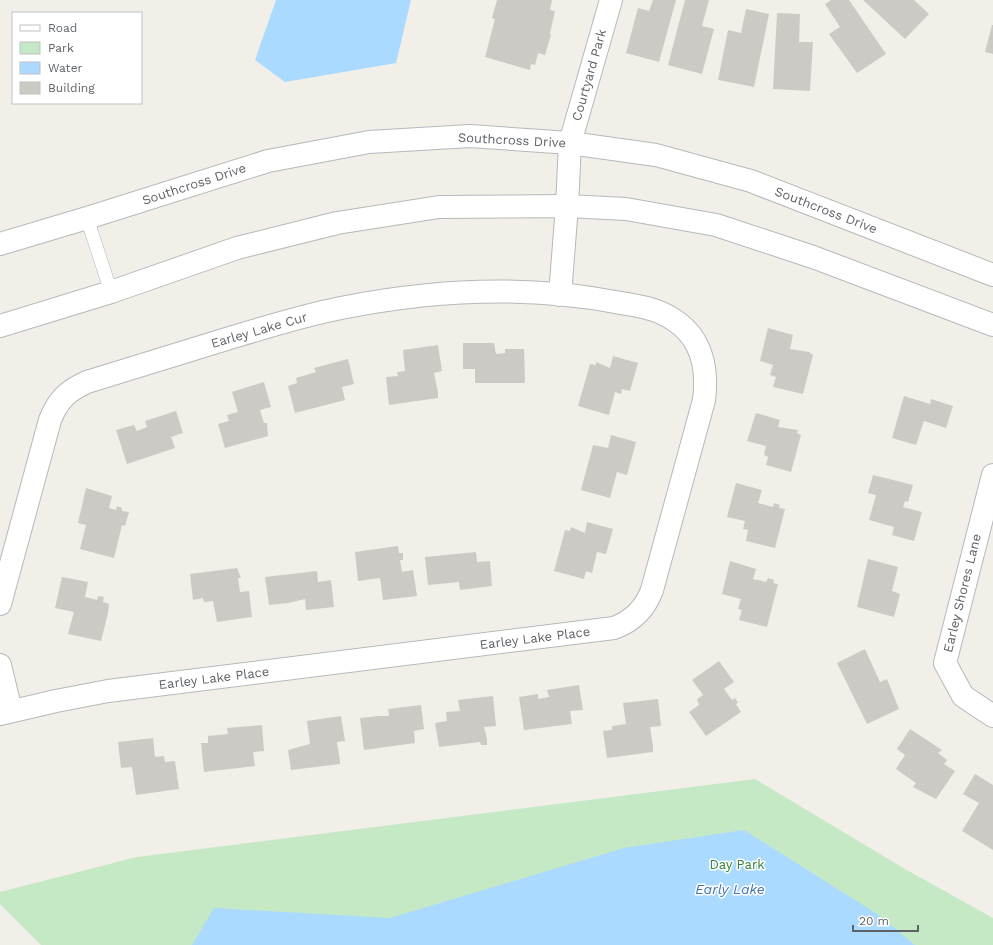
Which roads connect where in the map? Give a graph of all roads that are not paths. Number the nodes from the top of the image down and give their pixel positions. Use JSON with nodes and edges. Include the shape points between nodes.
{"nodes":[{"id":1,"x":611,"y":0,"type":"edge"},
{"id":2,"x":570,"y":143,"type":"junction"},
{"id":3,"x":567,"y":206,"type":"junction"},
{"id":4,"x":87,"y":218,"type":"junction"},
{"id":5,"x":0,"y":244,"type":"edge"},
{"id":6,"x":993,"y":275,"type":"edge"},
{"id":7,"x":111,"y":292,"type":"junction"},
{"id":8,"x":560,"y":295,"type":"junction"},
{"id":9,"x":993,"y":325,"type":"edge"},
{"id":10,"x":0,"y":326,"type":"edge"},
{"id":11,"x":993,"y":475,"type":"edge"},
{"id":12,"x":0,"y":604,"type":"edge"},
{"id":13,"x":0,"y":665,"type":"edge"},
{"id":14,"x":6,"y":712,"type":"edge"},
{"id":15,"x":993,"y":716,"type":"edge"}],
"edges":[{"from":1,"to":2,"type":"street","name":"Courtyard Park"},
{"from":2,"to":3,"type":"street","name":"Courtyard Park"},
{"from":2,"to":4,"type":"street","name":"Southcross Drive","via":[[470,136],[369,142],[268,161]]},
{"from":2,"to":6,"type":"street","name":"Southcross Drive","via":[[656,155],[751,181]]},
{"from":3,"to":7,"type":"street","via":[[439,207],[336,223],[237,248]]},
{"from":3,"to":8,"type":"street"},
{"from":3,"to":9,"type":"street","via":[[626,209],[716,225],[813,257]]},
{"from":4,"to":5,"type":"street","name":"Southcross Drive"},
{"from":4,"to":7,"type":"lane"},
{"from":7,"to":10,"type":"street"},
{"from":8,"to":12,"type":"street","name":"Earley Lake Cur","via":[[523,292],[445,293],[342,308],[279,323],[74,387],[55,408],[50,420]]},
{"from":8,"to":14,"type":"street","name":"Earley Lake Place","via":[[604,300],[662,313],[686,330],[695,342],[705,370],[704,400],[652,590],[641,611],[629,621],[614,628],[108,691]]},
{"from":11,"to":15,"type":"street","name":"Earley Shores Lane","via":[[944,663],[963,696]]},
{"from":13,"to":14,"type":"street"}]}
